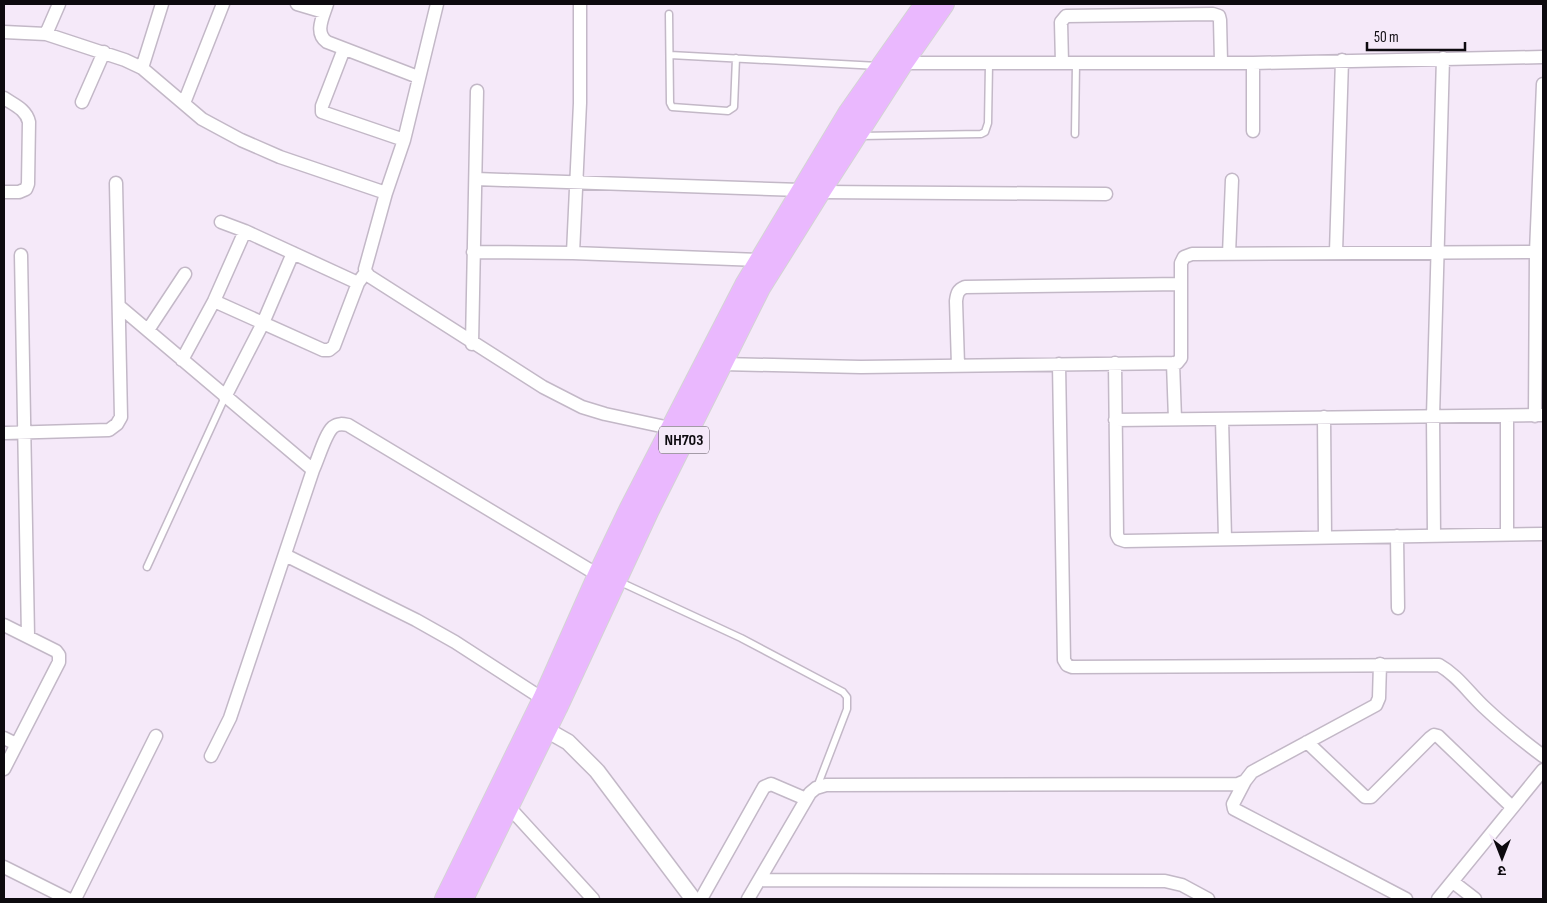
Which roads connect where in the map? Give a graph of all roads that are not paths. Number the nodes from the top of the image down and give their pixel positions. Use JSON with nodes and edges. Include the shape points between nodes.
{"nodes":[{"id":1,"x":59,"y":4,"type":"edge"},
{"id":2,"x":162,"y":4,"type":"edge"},
{"id":3,"x":223,"y":4,"type":"edge"},
{"id":4,"x":297,"y":4,"type":"edge"},
{"id":5,"x":437,"y":4,"type":"edge"},
{"id":6,"x":580,"y":4,"type":"edge"},
{"id":7,"x":926,"y":4,"type":"edge"},
{"id":8,"x":944,"y":4,"type":"edge"},
{"id":9,"x":326,"y":8,"type":"edge"},
{"id":10,"x":669,"y":14,"type":"dead end"},
{"id":11,"x":4,"y":32,"type":"edge"},
{"id":12,"x":46,"y":34,"type":"junction"},
{"id":13,"x":344,"y":49,"type":"junction"},
{"id":14,"x":104,"y":52,"type":"junction"},
{"id":15,"x":670,"y":55,"type":"junction"},
{"id":16,"x":1543,"y":57,"type":"edge"},
{"id":17,"x":736,"y":58,"type":"junction"},
{"id":18,"x":1444,"y":58,"type":"junction"},
{"id":19,"x":1342,"y":60,"type":"junction"},
{"id":20,"x":1221,"y":62,"type":"junction"},
{"id":21,"x":903,"y":63,"type":"junction"},
{"id":22,"x":1062,"y":63,"type":"junction"},
{"id":23,"x":1076,"y":63,"type":"junction"},
{"id":24,"x":1253,"y":63,"type":"junction"},
{"id":25,"x":989,"y":64,"type":"junction"},
{"id":26,"x":881,"y":66,"type":"junction"},
{"id":27,"x":142,"y":68,"type":"junction"},
{"id":28,"x":418,"y":77,"type":"junction"},
{"id":29,"x":1543,"y":84,"type":"edge"},
{"id":30,"x":477,"y":91,"type":"dead end"},
{"id":31,"x":4,"y":98,"type":"edge"},
{"id":32,"x":82,"y":102,"type":"dead end"},
{"id":33,"x":184,"y":103,"type":"junction"},
{"id":34,"x":1253,"y":131,"type":"dead end"},
{"id":35,"x":1075,"y":134,"type":"dead end"},
{"id":36,"x":856,"y":136,"type":"junction"},
{"id":37,"x":404,"y":140,"type":"junction"},
{"id":38,"x":476,"y":179,"type":"junction"},
{"id":39,"x":1232,"y":180,"type":"dead end"},
{"id":40,"x":577,"y":182,"type":"junction"},
{"id":41,"x":116,"y":183,"type":"dead end"},
{"id":42,"x":811,"y":191,"type":"junction"},
{"id":43,"x":4,"y":192,"type":"edge"},
{"id":44,"x":386,"y":193,"type":"junction"},
{"id":45,"x":1106,"y":194,"type":"dead end"},
{"id":46,"x":221,"y":222,"type":"dead end"},
{"id":47,"x":245,"y":231,"type":"junction"},
{"id":48,"x":474,"y":252,"type":"junction"},
{"id":49,"x":1336,"y":252,"type":"junction"},
{"id":50,"x":1438,"y":252,"type":"junction"},
{"id":51,"x":1540,"y":252,"type":"edge"},
{"id":52,"x":293,"y":253,"type":"junction"},
{"id":53,"x":573,"y":253,"type":"junction"},
{"id":54,"x":1229,"y":254,"type":"junction"},
{"id":55,"x":21,"y":255,"type":"dead end"},
{"id":56,"x":760,"y":260,"type":"junction"},
{"id":57,"x":185,"y":274,"type":"dead end"},
{"id":58,"x":362,"y":277,"type":"junction"},
{"id":59,"x":1181,"y":284,"type":"junction"},
{"id":60,"x":214,"y":301,"type":"junction"},
{"id":61,"x":119,"y":306,"type":"junction"},
{"id":62,"x":263,"y":323,"type":"junction"},
{"id":63,"x":148,"y":330,"type":"junction"},
{"id":64,"x":472,"y":344,"type":"junction"},
{"id":65,"x":182,"y":360,"type":"junction"},
{"id":66,"x":715,"y":361,"type":"junction"},
{"id":67,"x":1115,"y":363,"type":"junction"},
{"id":68,"x":1173,"y":363,"type":"junction"},
{"id":69,"x":1060,"y":364,"type":"junction"},
{"id":70,"x":958,"y":366,"type":"junction"},
{"id":71,"x":225,"y":397,"type":"junction"},
{"id":72,"x":1433,"y":416,"type":"junction"},
{"id":73,"x":1507,"y":416,"type":"junction"},
{"id":74,"x":1539,"y":416,"type":"edge"},
{"id":75,"x":1324,"y":417,"type":"junction"},
{"id":76,"x":1175,"y":419,"type":"junction"},
{"id":77,"x":1222,"y":419,"type":"junction"},
{"id":78,"x":1115,"y":420,"type":"junction"},
{"id":79,"x":670,"y":428,"type":"junction"},
{"id":80,"x":4,"y":433,"type":"edge"},
{"id":81,"x":24,"y":433,"type":"junction"},
{"id":82,"x":313,"y":470,"type":"junction"},
{"id":83,"x":1508,"y":534,"type":"junction"},
{"id":84,"x":1543,"y":534,"type":"edge"},
{"id":85,"x":1434,"y":535,"type":"junction"},
{"id":86,"x":1397,"y":536,"type":"junction"},
{"id":87,"x":1325,"y":537,"type":"junction"},
{"id":88,"x":1225,"y":538,"type":"junction"},
{"id":89,"x":285,"y":555,"type":"junction"},
{"id":90,"x":147,"y":567,"type":"dead end"},
{"id":91,"x":607,"y":578,"type":"junction"},
{"id":92,"x":1398,"y":608,"type":"dead end"},
{"id":93,"x":4,"y":625,"type":"edge"},
{"id":94,"x":28,"y":636,"type":"junction"},
{"id":95,"x":1380,"y":664,"type":"junction"},
{"id":96,"x":543,"y":698,"type":"junction"},
{"id":97,"x":539,"y":725,"type":"junction"},
{"id":98,"x":156,"y":736,"type":"dead end"},
{"id":99,"x":4,"y":738,"type":"edge"},
{"id":100,"x":1307,"y":742,"type":"junction"},
{"id":101,"x":16,"y":744,"type":"junction"},
{"id":102,"x":211,"y":756,"type":"dead end"},
{"id":103,"x":1543,"y":756,"type":"edge"},
{"id":104,"x":4,"y":769,"type":"edge"},
{"id":105,"x":1543,"y":770,"type":"edge"},
{"id":106,"x":1245,"y":781,"type":"junction"},
{"id":107,"x":816,"y":788,"type":"junction"},
{"id":108,"x":806,"y":799,"type":"junction"},
{"id":109,"x":509,"y":807,"type":"junction"},
{"id":110,"x":1512,"y":807,"type":"junction"},
{"id":111,"x":4,"y":868,"type":"edge"},
{"id":112,"x":761,"y":880,"type":"junction"},
{"id":113,"x":1453,"y":882,"type":"junction"},
{"id":114,"x":1187,"y":894,"type":"edge"},
{"id":115,"x":68,"y":899,"type":"edge"},
{"id":116,"x":75,"y":899,"type":"edge"},
{"id":117,"x":445,"y":899,"type":"edge"},
{"id":118,"x":463,"y":899,"type":"edge"},
{"id":119,"x":593,"y":899,"type":"edge"},
{"id":120,"x":694,"y":899,"type":"edge"},
{"id":121,"x":701,"y":899,"type":"edge"},
{"id":122,"x":748,"y":899,"type":"edge"},
{"id":123,"x":1208,"y":899,"type":"edge"},
{"id":124,"x":1406,"y":899,"type":"edge"},
{"id":125,"x":1438,"y":899,"type":"edge"},
{"id":126,"x":1475,"y":899,"type":"edge"}],
"edges":[{"from":1,"to":12,"type":"street"},
{"from":2,"to":27,"type":"street"},
{"from":3,"to":33,"type":"street"},
{"from":4,"to":9,"type":"street"},
{"from":5,"to":28,"type":"street"},
{"from":6,"to":40,"type":"street"},
{"from":7,"to":26,"type":"highway","number":"NH703"},
{"from":8,"to":21,"type":"highway","number":"NH703"},
{"from":9,"to":13,"type":"street","via":[[319,32],[321,38]]},
{"from":10,"to":15,"type":"lane"},
{"from":11,"to":12,"type":"street"},
{"from":12,"to":14,"type":"street"},
{"from":13,"to":28,"type":"street"},
{"from":13,"to":37,"type":"street","via":[[322,112]]},
{"from":14,"to":27,"type":"street"},
{"from":14,"to":32,"type":"street"},
{"from":15,"to":17,"type":"lane"},
{"from":15,"to":17,"type":"lane","via":[[672,106],[728,111],[734,107]]},
{"from":16,"to":18,"type":"street"},
{"from":17,"to":26,"type":"lane"},
{"from":18,"to":19,"type":"street"},
{"from":18,"to":50,"type":"street"},
{"from":19,"to":24,"type":"street"},
{"from":19,"to":49,"type":"street"},
{"from":20,"to":22,"type":"street","via":[[1220,20],[1213,14],[1066,16],[1061,22]]},
{"from":20,"to":23,"type":"street"},
{"from":20,"to":24,"type":"street"},
{"from":21,"to":25,"type":"street"},
{"from":21,"to":36,"type":"highway","number":"NH703"},
{"from":22,"to":23,"type":"street"},
{"from":22,"to":25,"type":"street"},
{"from":23,"to":35,"type":"lane"},
{"from":24,"to":34,"type":"street"},
{"from":25,"to":36,"type":"lane","via":[[988,123],[981,134]]},
{"from":26,"to":42,"type":"highway","number":"NH703","via":[[848,112]]},
{"from":27,"to":33,"type":"street"},
{"from":28,"to":37,"type":"street"},
{"from":29,"to":51,"type":"street"},
{"from":30,"to":38,"type":"street"},
{"from":31,"to":43,"type":"street","via":[[20,108],[29,122],[28,184],[19,192]]},
{"from":33,"to":44,"type":"street","via":[[202,119],[241,140]]},
{"from":36,"to":42,"type":"highway","number":"NH703"},
{"from":37,"to":44,"type":"street"},
{"from":38,"to":40,"type":"street"},
{"from":38,"to":48,"type":"street"},
{"from":39,"to":54,"type":"street"},
{"from":40,"to":42,"type":"street"},
{"from":40,"to":53,"type":"street"},
{"from":41,"to":61,"type":"street"},
{"from":42,"to":45,"type":"street"},
{"from":42,"to":56,"type":"highway","number":"NH703"},
{"from":42,"to":66,"type":"highway","number":"NH703","via":[[760,288]]},
{"from":44,"to":58,"type":"street"},
{"from":46,"to":47,"type":"street"},
{"from":47,"to":52,"type":"street"},
{"from":47,"to":60,"type":"street"},
{"from":48,"to":53,"type":"street"},
{"from":48,"to":64,"type":"street"},
{"from":49,"to":50,"type":"street"},
{"from":49,"to":54,"type":"street"},
{"from":50,"to":51,"type":"street"},
{"from":50,"to":72,"type":"street"},
{"from":51,"to":74,"type":"street"},
{"from":52,"to":58,"type":"street"},
{"from":52,"to":62,"type":"street"},
{"from":53,"to":56,"type":"street"},
{"from":54,"to":59,"type":"street","via":[[1184,257]]},
{"from":55,"to":81,"type":"street"},
{"from":56,"to":66,"type":"highway","number":"NH703"},
{"from":57,"to":63,"type":"street"},
{"from":58,"to":62,"type":"street","via":[[334,346],[329,350]]},
{"from":58,"to":64,"type":"street","via":[[369,276]]},
{"from":59,"to":68,"type":"street","via":[[1181,358]]},
{"from":59,"to":70,"type":"street","via":[[970,285],[957,294]]},
{"from":60,"to":62,"type":"street"},
{"from":60,"to":65,"type":"street"},
{"from":61,"to":63,"type":"street"},
{"from":61,"to":81,"type":"street","via":[[121,418],[117,424],[109,430]]},
{"from":62,"to":71,"type":"street"},
{"from":63,"to":65,"type":"street"},
{"from":64,"to":79,"type":"street","via":[[543,388],[582,407]]},
{"from":65,"to":71,"type":"street"},
{"from":66,"to":70,"type":"street","via":[[787,366]]},
{"from":66,"to":79,"type":"highway","number":"NH703"},
{"from":66,"to":91,"type":"highway","number":"NH703","via":[[648,512]]},
{"from":67,"to":68,"type":"street"},
{"from":67,"to":69,"type":"street"},
{"from":67,"to":78,"type":"street"},
{"from":68,"to":76,"type":"street"},
{"from":69,"to":70,"type":"street"},
{"from":69,"to":95,"type":"street","via":[[1064,660],[1067,666]]},
{"from":71,"to":82,"type":"street"},
{"from":71,"to":90,"type":"lane"},
{"from":72,"to":73,"type":"street"},
{"from":72,"to":75,"type":"street"},
{"from":72,"to":85,"type":"street"},
{"from":73,"to":74,"type":"street"},
{"from":73,"to":83,"type":"street"},
{"from":75,"to":77,"type":"street"},
{"from":75,"to":87,"type":"street"},
{"from":76,"to":77,"type":"street"},
{"from":76,"to":78,"type":"street"},
{"from":77,"to":88,"type":"street"},
{"from":78,"to":88,"type":"street","via":[[1119,539]]},
{"from":79,"to":91,"type":"highway","number":"NH703"},
{"from":80,"to":81,"type":"street"},
{"from":81,"to":94,"type":"street"},
{"from":82,"to":89,"type":"street"},
{"from":82,"to":91,"type":"street","via":[[333,427],[348,425]]},
{"from":83,"to":84,"type":"street"},
{"from":83,"to":85,"type":"street"},
{"from":85,"to":86,"type":"street"},
{"from":86,"to":87,"type":"street"},
{"from":86,"to":92,"type":"street"},
{"from":87,"to":88,"type":"street"},
{"from":89,"to":96,"type":"street","via":[[416,620]]},
{"from":89,"to":102,"type":"street","via":[[230,718]]},
{"from":91,"to":96,"type":"highway","number":"NH703"},
{"from":91,"to":97,"type":"highway","number":"NH703"},
{"from":91,"to":107,"type":"lane","via":[[741,638],[843,692],[847,698],[847,709]]},
{"from":93,"to":94,"type":"street"},
{"from":94,"to":101,"type":"street","via":[[56,651],[60,662]]},
{"from":95,"to":100,"type":"street","via":[[1378,702]]},
{"from":95,"to":103,"type":"street","via":[[1439,665],[1448,670],[1515,735]]},
{"from":96,"to":97,"type":"highway","number":"NH703"},
{"from":97,"to":109,"type":"highway","number":"NH703"},
{"from":97,"to":117,"type":"highway","number":"NH703"},
{"from":97,"to":120,"type":"street","via":[[576,748],[597,771]]},
{"from":98,"to":116,"type":"street"},
{"from":99,"to":101,"type":"street"},
{"from":100,"to":106,"type":"street","via":[[1252,772]]},
{"from":100,"to":110,"type":"street","via":[[1368,798],[1430,738],[1438,736]]},
{"from":101,"to":104,"type":"street"},
{"from":105,"to":110,"type":"street"},
{"from":106,"to":107,"type":"street","via":[[1238,784]]},
{"from":106,"to":124,"type":"street","via":[[1233,804],[1234,809]]},
{"from":107,"to":108,"type":"street"},
{"from":108,"to":112,"type":"street"},
{"from":108,"to":121,"type":"street","via":[[771,784],[764,787]]},
{"from":109,"to":118,"type":"highway","number":"NH703"},
{"from":109,"to":119,"type":"street"},
{"from":110,"to":113,"type":"street"},
{"from":111,"to":115,"type":"street"},
{"from":112,"to":114,"type":"street","via":[[1165,881],[1182,885]]},
{"from":112,"to":122,"type":"street"},
{"from":113,"to":125,"type":"street"},
{"from":113,"to":126,"type":"street"},
{"from":114,"to":123,"type":"street"}]}
